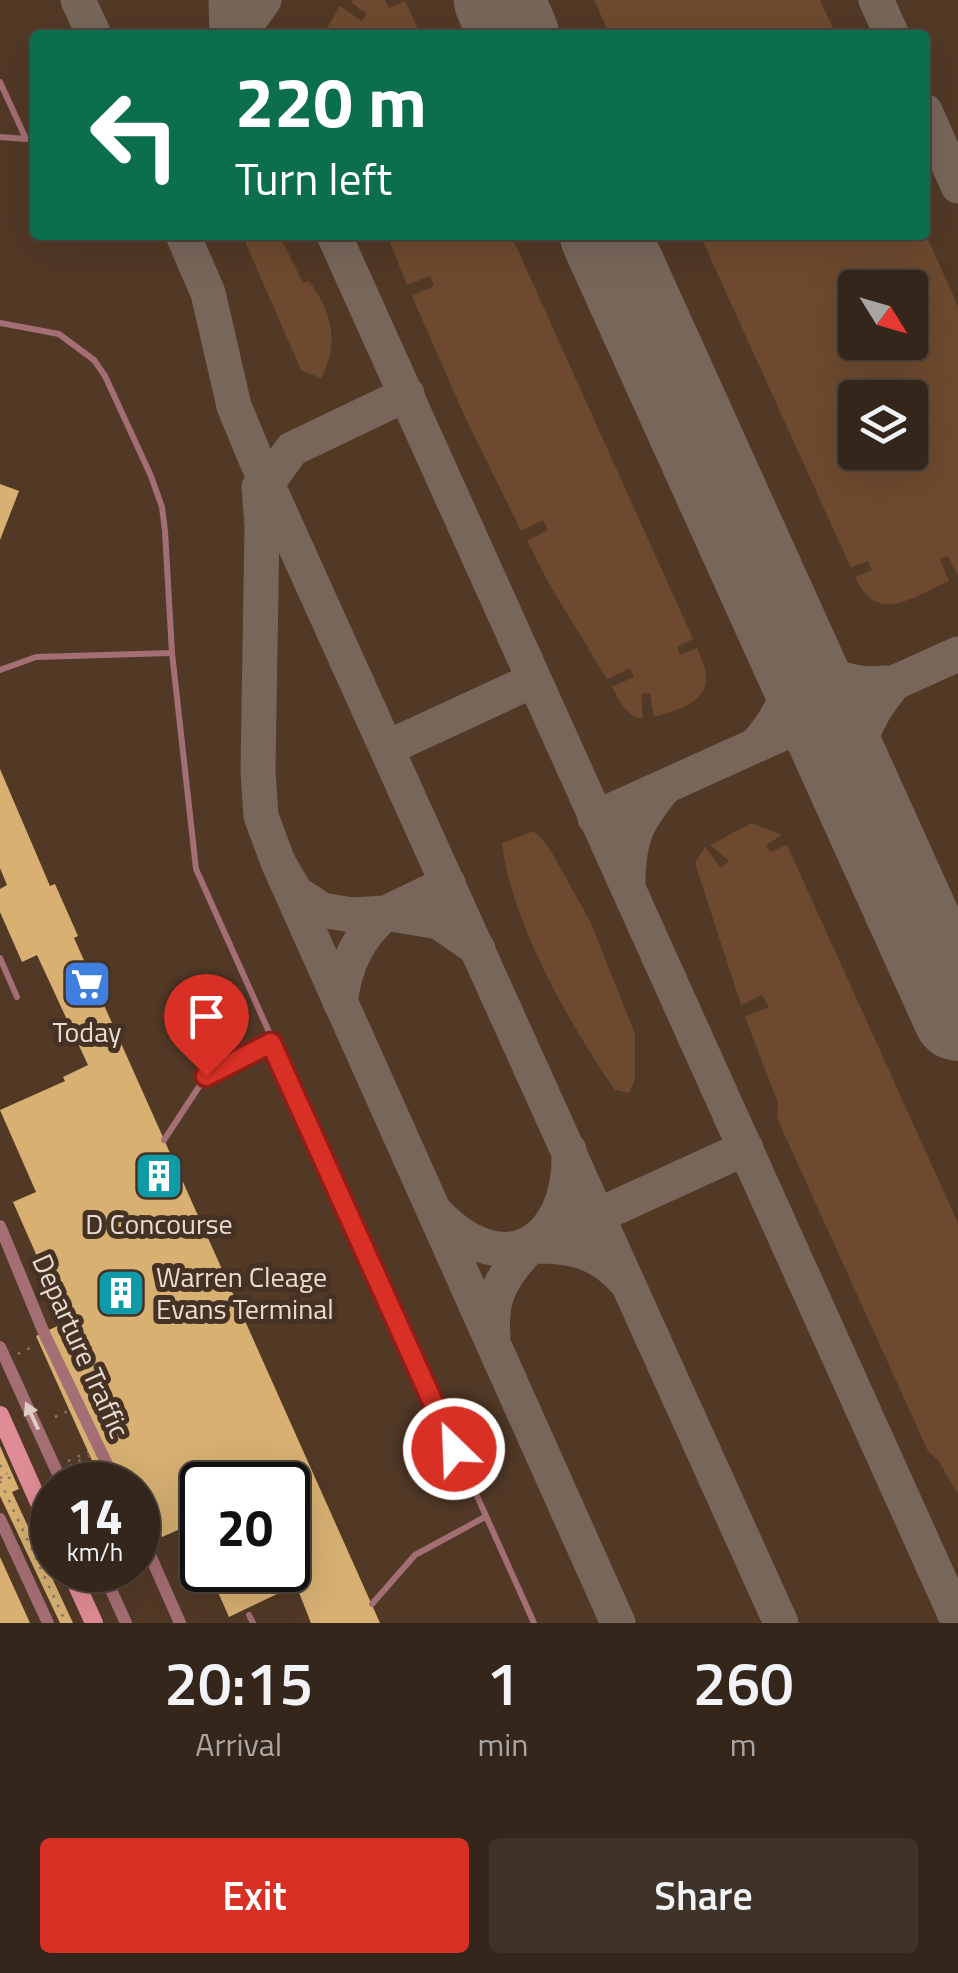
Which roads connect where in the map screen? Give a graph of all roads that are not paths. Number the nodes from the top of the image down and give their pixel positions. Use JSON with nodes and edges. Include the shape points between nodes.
{"nodes":[{"id":1,"x":0,"y":82,"type":"edge"},
{"id":2,"x":0,"y":138,"type":"edge"},
{"id":3,"x":0,"y":323,"type":"edge"},
{"id":4,"x":172,"y":653,"type":"junction"},
{"id":5,"x":0,"y":670,"type":"edge"},
{"id":6,"x":0,"y":958,"type":"edge"},
{"id":7,"x":17,"y":996,"type":"dead end"},
{"id":8,"x":271,"y":1043,"type":"junction"},
{"id":9,"x":164,"y":1140,"type":"dead end"},
{"id":10,"x":0,"y":1226,"type":"edge"},
{"id":11,"x":0,"y":1346,"type":"edge"},
{"id":12,"x":0,"y":1415,"type":"edge"},
{"id":13,"x":53,"y":1462,"type":"edge"},
{"id":14,"x":105,"y":1462,"type":"edge"},
{"id":15,"x":30,"y":1482,"type":"edge"},
{"id":16,"x":485,"y":1517,"type":"junction"},
{"id":17,"x":0,"y":1519,"type":"edge"},
{"id":18,"x":160,"y":1578,"type":"edge"},
{"id":19,"x":80,"y":1592,"type":"edge"},
{"id":20,"x":112,"y":1592,"type":"edge"},
{"id":21,"x":372,"y":1604,"type":"dead end"},
{"id":22,"x":48,"y":1623,"type":"edge"},
{"id":23,"x":94,"y":1623,"type":"edge"},
{"id":24,"x":126,"y":1623,"type":"edge"},
{"id":25,"x":180,"y":1623,"type":"edge"},
{"id":26,"x":534,"y":1623,"type":"edge"}],
"edges":[{"from":1,"to":2,"type":"lane","via":[[26,139]]},
{"from":3,"to":4,"type":"lane","via":[[59,334],[106,376],[162,507]]},
{"from":4,"to":5,"type":"lane","via":[[36,657]]},
{"from":4,"to":8,"type":"lane","via":[[196,869]]},
{"from":6,"to":7,"type":"lane"},
{"from":8,"to":9,"type":"lane","via":[[206,1076]]},
{"from":8,"to":16,"type":"lane"},
{"from":10,"to":14,"type":"street","name":"Departure Traffic","via":[[42,1338]]},
{"from":13,"to":11,"type":"street","one_way":true},
{"from":12,"to":15,"type":"street"},
{"from":16,"to":21,"type":"lane","via":[[415,1555]]},
{"from":16,"to":26,"type":"lane"},
{"from":17,"to":22,"type":"street"},
{"from":18,"to":25,"type":"street"},
{"from":19,"to":23,"type":"street"},
{"from":20,"to":24,"type":"street"}]}
